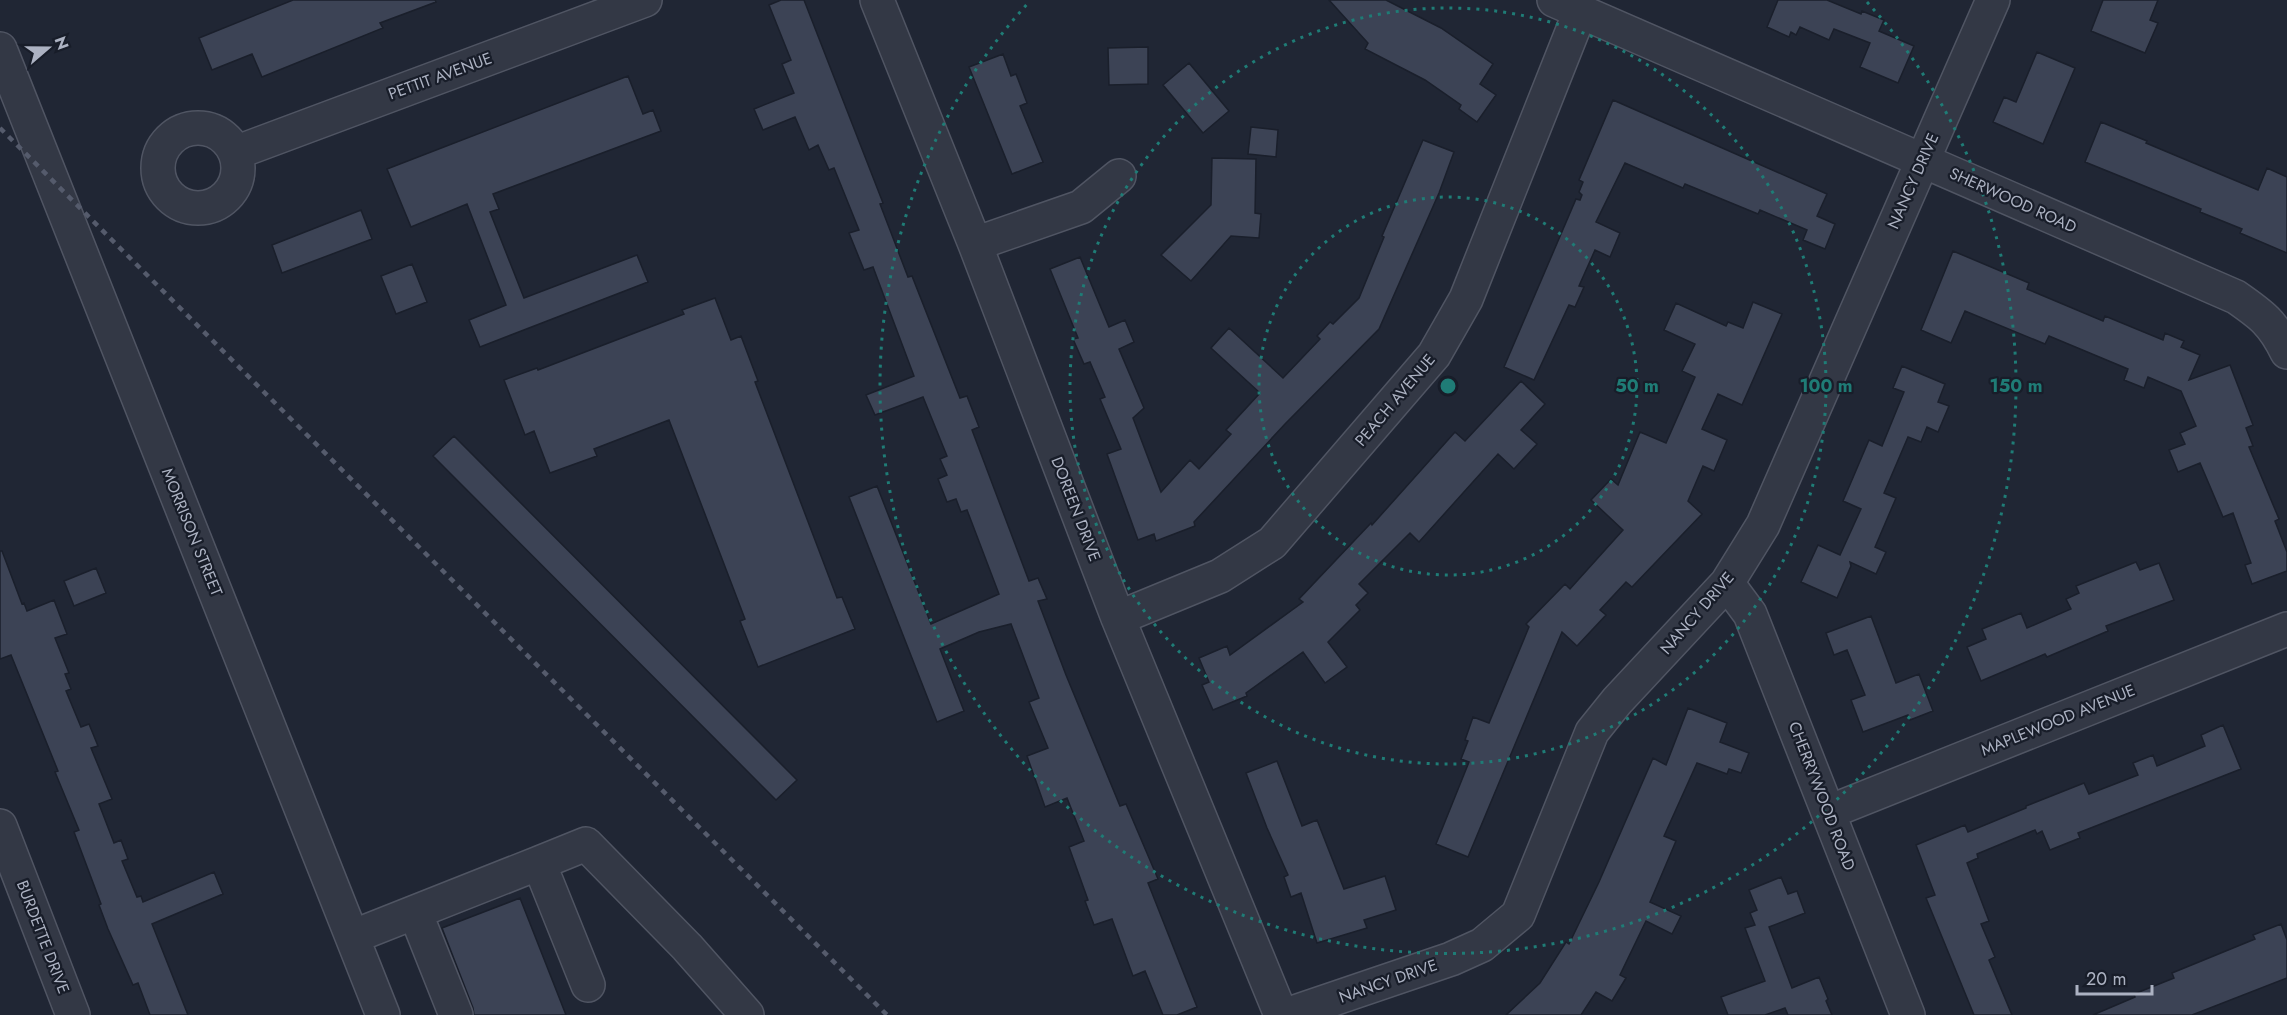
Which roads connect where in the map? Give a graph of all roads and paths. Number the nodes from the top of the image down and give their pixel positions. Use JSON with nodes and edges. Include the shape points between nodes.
{"nodes":[{"id":1,"x":645,"y":0,"type":"edge"},
{"id":2,"x":878,"y":0,"type":"edge"},
{"id":3,"x":1993,"y":0,"type":"edge"},
{"id":4,"x":1567,"y":6,"type":"edge"},
{"id":5,"x":0,"y":49,"type":"edge"},
{"id":6,"x":235,"y":153,"type":"dead end"},
{"id":7,"x":1922,"y":160,"type":"junction"},
{"id":8,"x":1119,"y":176,"type":"dead end"},
{"id":9,"x":975,"y":244,"type":"junction"},
{"id":10,"x":2287,"y":352,"type":"edge"},
{"id":11,"x":1727,"y":582,"type":"junction"},
{"id":12,"x":1118,"y":618,"type":"junction"},
{"id":13,"x":2287,"y":629,"type":"edge"},
{"id":14,"x":1829,"y":812,"type":"junction"},
{"id":15,"x":0,"y":826,"type":"edge"},
{"id":16,"x":539,"y":862,"type":"junction"},
{"id":17,"x":415,"y":912,"type":"junction"},
{"id":18,"x":352,"y":937,"type":"junction"},
{"id":19,"x":588,"y":985,"type":"dead end"},
{"id":20,"x":73,"y":1015,"type":"edge"},
{"id":21,"x":383,"y":1015,"type":"edge"},
{"id":22,"x":456,"y":1015,"type":"edge"},
{"id":23,"x":747,"y":1015,"type":"edge"},
{"id":24,"x":1281,"y":1015,"type":"edge"},
{"id":25,"x":1286,"y":1015,"type":"edge"},
{"id":26,"x":1908,"y":1015,"type":"edge"}],
"edges":[{"from":1,"to":6,"type":"street","name":"PETTIT AVENUE"},
{"from":2,"to":9,"type":"street","name":"DOREEN DRIVE"},
{"from":3,"to":7,"type":"street","name":"NANCY DRIVE"},
{"from":4,"to":7,"type":"street","name":"SHERWOOD ROAD"},
{"from":4,"to":12,"type":"street","name":"PEACH AVENUE","via":[[1466,299],[1434,355],[1272,543],[1220,576]]},
{"from":5,"to":18,"type":"street","name":"MORRISON STREET"},
{"from":7,"to":10,"type":"street","name":"SHERWOOD ROAD","via":[[2236,297],[2265,318]]},
{"from":7,"to":11,"type":"street","name":"NANCY DRIVE","via":[[1763,525]]},
{"from":8,"to":9,"type":"street","via":[[1081,207]]},
{"from":9,"to":12,"type":"street","name":"DOREEN DRIVE"},
{"from":11,"to":14,"type":"street","name":"CHERRYWOOD ROAD","via":[[1750,614]]},
{"from":11,"to":25,"type":"street","name":"NANCY DRIVE","via":[[1592,732],[1518,915],[1482,945],[1451,959]]},
{"from":12,"to":24,"type":"street","name":"DOREEN DRIVE"},
{"from":13,"to":14,"type":"street","name":"MAPLEWOOD AVENUE"},
{"from":14,"to":26,"type":"street","name":"CHERRYWOOD ROAD"},
{"from":15,"to":20,"type":"street","name":"BURDETTE DRIVE"},
{"from":16,"to":17,"type":"street"},
{"from":16,"to":19,"type":"street"},
{"from":16,"to":23,"type":"street","via":[[586,844]]},
{"from":17,"to":18,"type":"street"},
{"from":17,"to":22,"type":"street"},
{"from":18,"to":21,"type":"street","name":"MORRISON STREET"}]}
